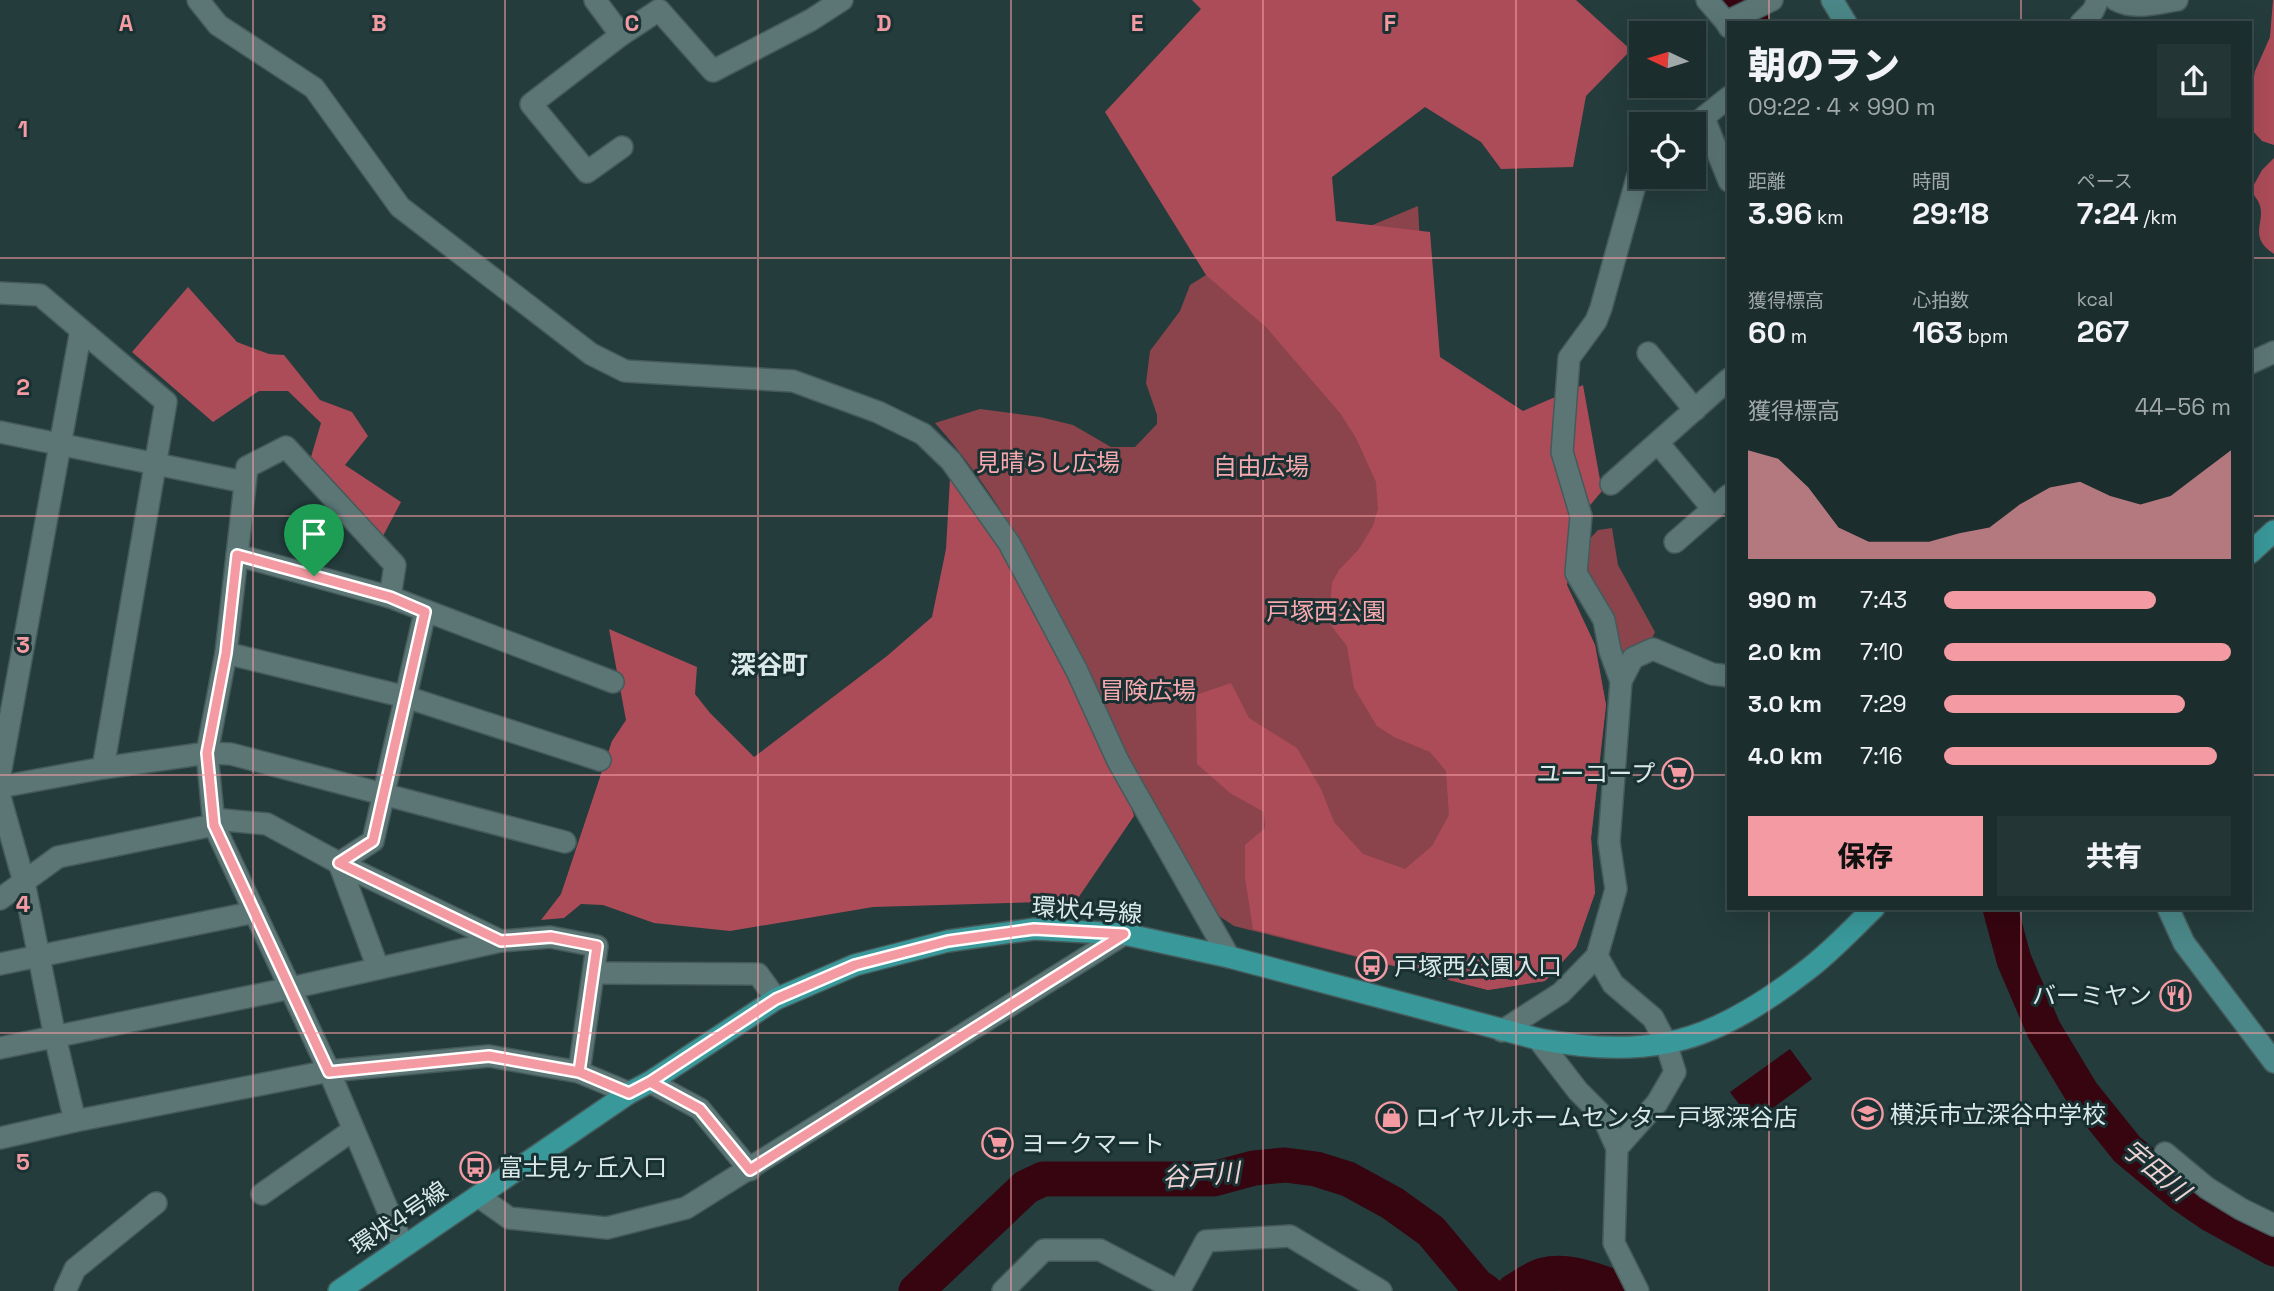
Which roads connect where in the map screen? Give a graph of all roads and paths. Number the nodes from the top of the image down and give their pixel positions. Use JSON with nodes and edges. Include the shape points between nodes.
{"nodes":[{"id":1,"x":198,"y":0,"type":"edge"},
{"id":2,"x":595,"y":0,"type":"edge"},
{"id":3,"x":842,"y":0,"type":"edge"},
{"id":4,"x":1707,"y":0,"type":"edge"},
{"id":5,"x":1832,"y":0,"type":"edge"},
{"id":6,"x":2098,"y":0,"type":"edge"},
{"id":7,"x":2116,"y":0,"type":"edge"},
{"id":8,"x":2177,"y":0,"type":"edge"},
{"id":9,"x":1766,"y":3,"type":"edge"},
{"id":10,"x":1728,"y":21,"type":"edge"},
{"id":11,"x":1734,"y":21,"type":"edge"},
{"id":12,"x":1845,"y":21,"type":"edge"},
{"id":13,"x":2083,"y":21,"type":"edge"},
{"id":14,"x":621,"y":35,"type":"junction"},
{"id":15,"x":1727,"y":99,"type":"edge"},
{"id":16,"x":1706,"y":116,"type":"edge"},
{"id":17,"x":1706,"y":136,"type":"edge"},
{"id":18,"x":622,"y":147,"type":"dead end"},
{"id":19,"x":1727,"y":177,"type":"edge"},
{"id":20,"x":1634,"y":189,"type":"edge"},
{"id":21,"x":0,"y":293,"type":"edge"},
{"id":22,"x":81,"y":330,"type":"junction"},
{"id":23,"x":2274,"y":352,"type":"edge"},
{"id":24,"x":1647,"y":353,"type":"dead end"},
{"id":25,"x":2252,"y":362,"type":"edge"},
{"id":26,"x":1727,"y":381,"type":"edge"},
{"id":27,"x":1695,"y":410,"type":"junction"},
{"id":28,"x":0,"y":432,"type":"edge"},
{"id":29,"x":1658,"y":443,"type":"junction"},
{"id":30,"x":61,"y":444,"type":"junction"},
{"id":31,"x":156,"y":464,"type":"junction"},
{"id":32,"x":244,"y":482,"type":"junction"},
{"id":33,"x":1611,"y":484,"type":"dead end"},
{"id":34,"x":1721,"y":502,"type":"edge"},
{"id":35,"x":2274,"y":531,"type":"edge"},
{"id":36,"x":1675,"y":542,"type":"dead end"},
{"id":37,"x":2252,"y":551,"type":"edge"},
{"id":38,"x":237,"y":555,"type":"junction"},
{"id":39,"x":390,"y":597,"type":"junction"},
{"id":40,"x":425,"y":612,"type":"junction"},
{"id":41,"x":226,"y":653,"type":"junction"},
{"id":42,"x":1727,"y":676,"type":"edge"},
{"id":43,"x":1621,"y":681,"type":"junction"},
{"id":44,"x":613,"y":682,"type":"dead end"},
{"id":45,"x":406,"y":697,"type":"junction"},
{"id":46,"x":207,"y":753,"type":"junction"},
{"id":47,"x":600,"y":760,"type":"dead end"},
{"id":48,"x":103,"y":768,"type":"junction"},
{"id":49,"x":0,"y":774,"type":"edge"},
{"id":50,"x":0,"y":788,"type":"edge"},
{"id":51,"x":385,"y":793,"type":"junction"},
{"id":52,"x":0,"y":797,"type":"edge"},
{"id":53,"x":214,"y":822,"type":"junction"},
{"id":54,"x":565,"y":842,"type":"dead end"},
{"id":55,"x":339,"y":863,"type":"junction"},
{"id":56,"x":24,"y":882,"type":"junction"},
{"id":57,"x":0,"y":899,"type":"edge"},
{"id":58,"x":1872,"y":910,"type":"edge"},
{"id":59,"x":2169,"y":910,"type":"edge"},
{"id":60,"x":255,"y":912,"type":"junction"},
{"id":61,"x":1124,"y":934,"type":"junction"},
{"id":62,"x":501,"y":941,"type":"junction"},
{"id":63,"x":1597,"y":956,"type":"junction"},
{"id":64,"x":39,"y":957,"type":"junction"},
{"id":65,"x":1229,"y":957,"type":"junction"},
{"id":66,"x":0,"y":964,"type":"edge"},
{"id":67,"x":378,"y":968,"type":"junction"},
{"id":68,"x":595,"y":973,"type":"junction"},
{"id":69,"x":291,"y":988,"type":"junction"},
{"id":70,"x":776,"y":999,"type":"junction"},
{"id":71,"x":1502,"y":1031,"type":"junction"},
{"id":72,"x":55,"y":1037,"type":"junction"},
{"id":73,"x":1538,"y":1039,"type":"junction"},
{"id":74,"x":1666,"y":1043,"type":"junction"},
{"id":75,"x":0,"y":1048,"type":"edge"},
{"id":76,"x":2274,"y":1062,"type":"edge"},
{"id":77,"x":329,"y":1072,"type":"junction"},
{"id":78,"x":579,"y":1072,"type":"junction"},
{"id":79,"x":650,"y":1082,"type":"junction"},
{"id":80,"x":629,"y":1093,"type":"junction"},
{"id":81,"x":75,"y":1121,"type":"junction"},
{"id":82,"x":353,"y":1130,"type":"junction"},
{"id":83,"x":0,"y":1138,"type":"edge"},
{"id":84,"x":1617,"y":1148,"type":"junction"},
{"id":85,"x":2165,"y":1153,"type":"dead end"},
{"id":86,"x":750,"y":1170,"type":"junction"},
{"id":87,"x":262,"y":1194,"type":"dead end"},
{"id":88,"x":478,"y":1196,"type":"junction"},
{"id":89,"x":156,"y":1203,"type":"dead end"},
{"id":90,"x":2274,"y":1225,"type":"edge"},
{"id":91,"x":403,"y":1246,"type":"junction"},
{"id":92,"x":1011,"y":1288,"type":"edge"},
{"id":93,"x":1636,"y":1288,"type":"edge"},
{"id":94,"x":65,"y":1291,"type":"edge"},
{"id":95,"x":340,"y":1291,"type":"edge"},
{"id":96,"x":1178,"y":1291,"type":"edge"},
{"id":97,"x":1381,"y":1291,"type":"edge"}],
"edges":[{"from":1,"to":65,"type":"street","via":[[218,24],[314,88],[400,207],[591,354],[625,371],[793,381],[923,434],[951,461],[1009,543],[1118,761]]},
{"from":2,"to":14,"type":"street"},
{"from":3,"to":14,"type":"street","via":[[713,71],[659,10]]},
{"from":4,"to":10,"type":"street"},
{"from":5,"to":12,"type":"main road"},
{"from":6,"to":13,"type":"street"},
{"from":7,"to":8,"type":"street","via":[[2124,5]]},
{"from":9,"to":11,"type":"street"},
{"from":14,"to":18,"type":"street","via":[[531,104],[587,172]]},
{"from":15,"to":16,"type":"street"},
{"from":17,"to":19,"type":"street"},
{"from":20,"to":43,"type":"street","via":[[1601,308],[1569,358],[1562,452],[1581,516],[1576,573],[1604,620]]},
{"from":21,"to":22,"type":"street","via":[[40,295]]},
{"from":22,"to":30,"type":"street"},
{"from":22,"to":31,"type":"street","via":[[166,402]]},
{"from":23,"to":25,"type":"street"},
{"from":24,"to":27,"type":"street"},
{"from":26,"to":27,"type":"street"},
{"from":27,"to":29,"type":"street"},
{"from":28,"to":30,"type":"street"},
{"from":29,"to":33,"type":"street"},
{"from":29,"to":34,"type":"street"},
{"from":30,"to":31,"type":"street"},
{"from":30,"to":49,"type":"street"},
{"from":31,"to":32,"type":"street"},
{"from":31,"to":48,"type":"street"},
{"from":32,"to":38,"type":"street"},
{"from":32,"to":39,"type":"street","via":[[247,467],[286,447],[395,565]]},
{"from":34,"to":36,"type":"street"},
{"from":35,"to":37,"type":"main road"},
{"from":38,"to":39,"type":"street"},
{"from":38,"to":41,"type":"street"},
{"from":39,"to":40,"type":"street"},
{"from":40,"to":44,"type":"street"},
{"from":40,"to":45,"type":"street"},
{"from":41,"to":45,"type":"street"},
{"from":41,"to":46,"type":"street"},
{"from":42,"to":43,"type":"street","via":[[1653,649],[1633,659]]},
{"from":43,"to":63,"type":"street","via":[[1609,842],[1616,889]]},
{"from":45,"to":47,"type":"street"},
{"from":45,"to":51,"type":"street"},
{"from":46,"to":48,"type":"street"},
{"from":46,"to":51,"type":"street","via":[[231,754]]},
{"from":46,"to":53,"type":"street"},
{"from":48,"to":50,"type":"street"},
{"from":51,"to":54,"type":"street"},
{"from":51,"to":55,"type":"street","via":[[373,841]]},
{"from":52,"to":56,"type":"street"},
{"from":53,"to":55,"type":"street","via":[[267,824]]},
{"from":53,"to":56,"type":"street","via":[[58,857]]},
{"from":53,"to":60,"type":"street"},
{"from":55,"to":62,"type":"street"},
{"from":55,"to":67,"type":"street"},
{"from":56,"to":57,"type":"street"},
{"from":56,"to":64,"type":"street"},
{"from":58,"to":74,"type":"main road","name":"環状4号線","via":[[1809,969],[1770,997],[1735,1018]]},
{"from":59,"to":76,"type":"main road","via":[[2184,943]]},
{"from":60,"to":64,"type":"street"},
{"from":60,"to":69,"type":"street"},
{"from":61,"to":65,"type":"main road","name":"環状4号線"},
{"from":61,"to":70,"type":"main road","name":"環状4号線","via":[[1034,929],[948,941],[855,965]]},
{"from":61,"to":86,"type":"street"},
{"from":62,"to":67,"type":"street"},
{"from":62,"to":68,"type":"street","via":[[551,937],[597,946]]},
{"from":63,"to":71,"type":"street","via":[[1561,993]]},
{"from":63,"to":74,"type":"street","via":[[1613,984],[1653,1018]]},
{"from":64,"to":66,"type":"street"},
{"from":64,"to":72,"type":"street"},
{"from":65,"to":71,"type":"main road","name":"環状4号線"},
{"from":67,"to":69,"type":"street"},
{"from":68,"to":70,"type":"street","via":[[758,974]]},
{"from":68,"to":78,"type":"street"},
{"from":69,"to":72,"type":"street"},
{"from":69,"to":77,"type":"street"},
{"from":70,"to":79,"type":"main road","name":"環状4号線"},
{"from":71,"to":73,"type":"main road","name":"環状4号線"},
{"from":72,"to":75,"type":"street"},
{"from":72,"to":81,"type":"street"},
{"from":73,"to":74,"type":"main road","name":"環状4号線","via":[[1608,1047]]},
{"from":73,"to":84,"type":"street","via":[[1602,1115]]},
{"from":74,"to":84,"type":"street","via":[[1675,1072],[1657,1103]]},
{"from":77,"to":78,"type":"street","via":[[489,1056]]},
{"from":77,"to":81,"type":"street"},
{"from":77,"to":82,"type":"street"},
{"from":78,"to":80,"type":"street"},
{"from":79,"to":80,"type":"main road","name":"環状4号線"},
{"from":79,"to":86,"type":"street","via":[[700,1109]]},
{"from":80,"to":88,"type":"main road","name":"環状4号線"},
{"from":81,"to":83,"type":"street"},
{"from":82,"to":87,"type":"street"},
{"from":82,"to":91,"type":"street"},
{"from":84,"to":93,"type":"street","via":[[1614,1243]]},
{"from":85,"to":90,"type":"street","via":[[2207,1188]]},
{"from":86,"to":88,"type":"street","via":[[686,1208],[607,1228],[509,1218]]},
{"from":88,"to":91,"type":"main road","name":"環状4号線"},
{"from":89,"to":94,"type":"street","via":[[75,1269]]},
{"from":91,"to":95,"type":"main road","name":"環状4号線"},
{"from":92,"to":96,"type":"street","via":[[1044,1250],[1100,1250]]},
{"from":96,"to":97,"type":"street","via":[[1206,1241],[1290,1236]]}]}
